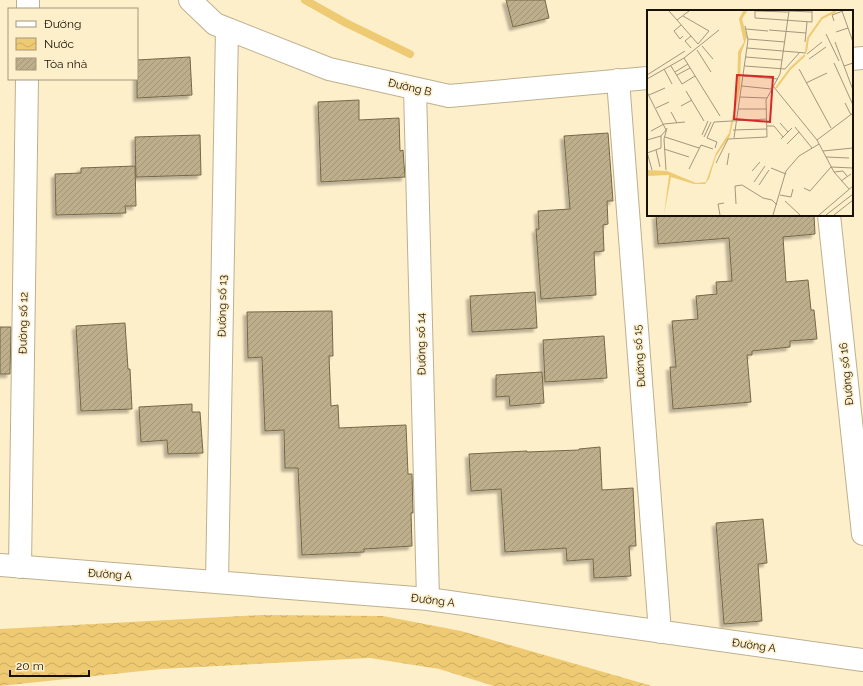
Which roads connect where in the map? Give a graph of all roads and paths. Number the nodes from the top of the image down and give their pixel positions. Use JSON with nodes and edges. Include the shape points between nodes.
{"nodes":[{"id":1,"x":190,"y":0,"type":"edge"},
{"id":2,"x":227,"y":29,"type":"junction"},
{"id":3,"x":863,"y":58,"type":"edge"},
{"id":4,"x":853,"y":59,"type":"edge"},
{"id":5,"x":647,"y":78,"type":"edge"},
{"id":6,"x":27,"y":80,"type":"edge"},
{"id":7,"x":618,"y":80,"type":"junction"},
{"id":8,"x":415,"y":88,"type":"junction"},
{"id":9,"x":829,"y":216,"type":"edge"},
{"id":10,"x":863,"y":534,"type":"edge"},
{"id":11,"x":10,"y":566,"type":"edge"},
{"id":12,"x":217,"y":582,"type":"junction"},
{"id":13,"x":428,"y":599,"type":"junction"},
{"id":14,"x":660,"y":632,"type":"junction"},
{"id":15,"x":863,"y":660,"type":"edge"}],
"edges":[{"from":1,"to":2,"type":"street","name":"Đường B","via":[[216,24]]},
{"from":2,"to":8,"type":"street","name":"Đường B","via":[[329,69]]},
{"from":2,"to":12,"type":"street","name":"Đường số 13"},
{"from":3,"to":4,"type":"street"},
{"from":5,"to":7,"type":"street","name":"Đường B"},
{"from":6,"to":11,"type":"street","name":"Đường số 12"},
{"from":7,"to":8,"type":"street","name":"Đường B","via":[[448,96]]},
{"from":7,"to":14,"type":"street","name":"Đường số 15"},
{"from":8,"to":13,"type":"street","name":"Đường số 14"},
{"from":9,"to":10,"type":"street","name":"Đường số 16"},
{"from":11,"to":12,"type":"street","name":"Đường A"},
{"from":12,"to":13,"type":"street","name":"Đường A"},
{"from":13,"to":14,"type":"street","name":"Đường A"},
{"from":14,"to":15,"type":"street","name":"Đường A"}]}
